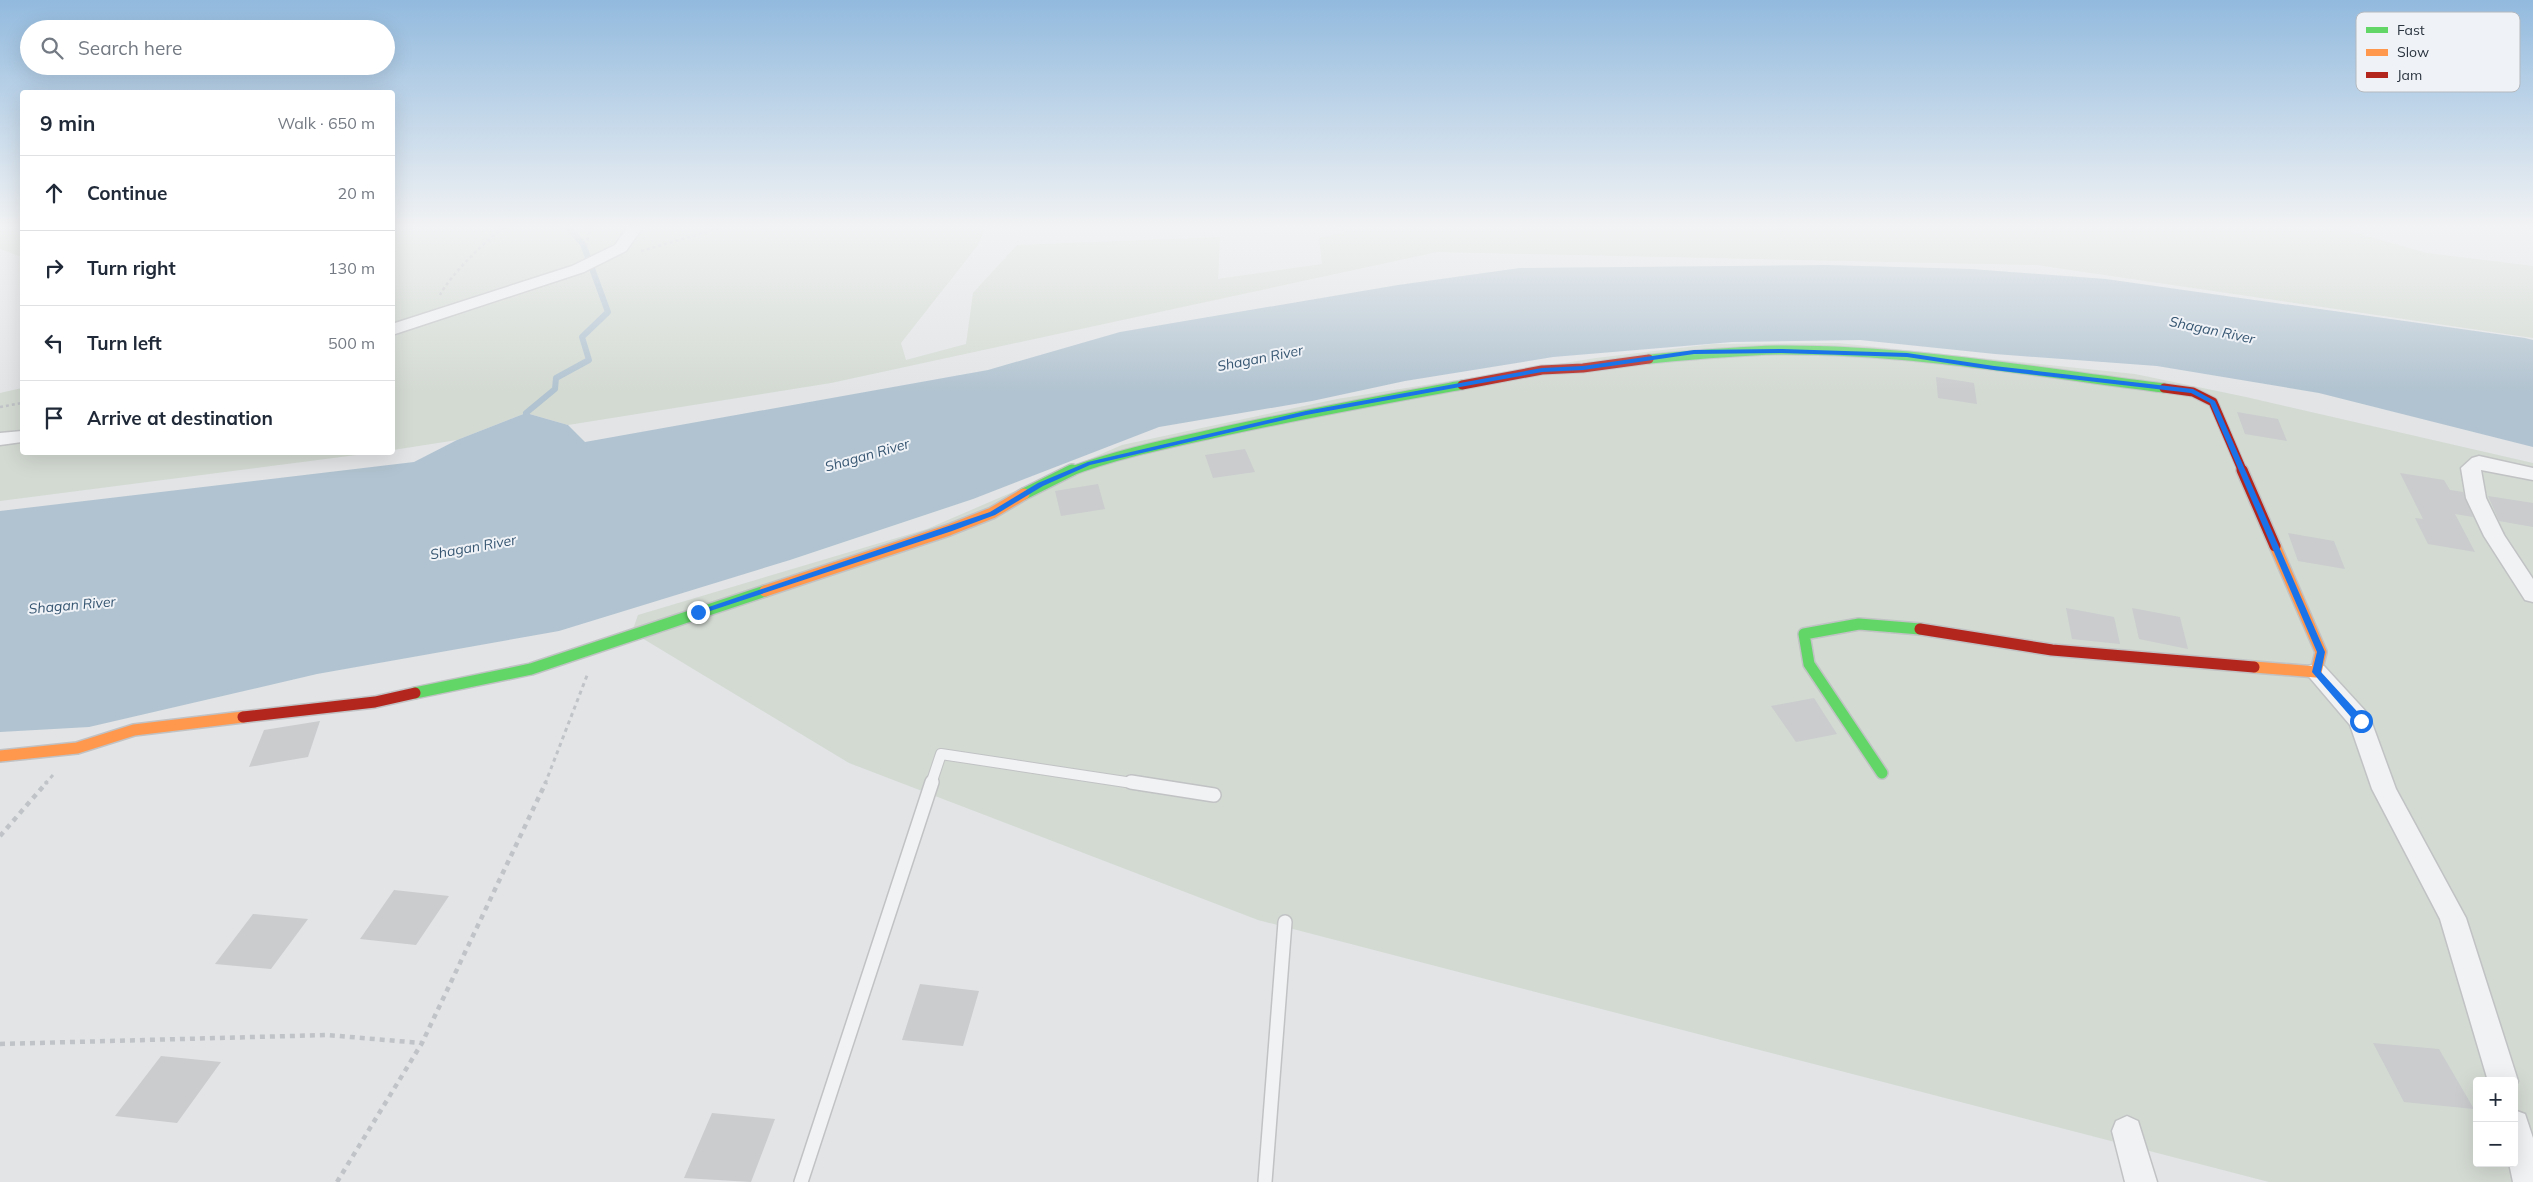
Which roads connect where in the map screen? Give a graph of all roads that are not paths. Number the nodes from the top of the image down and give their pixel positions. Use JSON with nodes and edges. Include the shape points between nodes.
{"nodes":[{"id":1,"x":538,"y":282,"type":"edge"},
{"id":2,"x":395,"y":329,"type":"edge"},
{"id":3,"x":20,"y":437,"type":"edge"},
{"id":4,"x":0,"y":439,"type":"edge"},
{"id":5,"x":2533,"y":474,"type":"edge"},
{"id":6,"x":2533,"y":595,"type":"edge"},
{"id":7,"x":2316,"y":672,"type":"junction"},
{"id":8,"x":0,"y":756,"type":"edge"},
{"id":9,"x":1882,"y":773,"type":"dead end"},
{"id":10,"x":1214,"y":795,"type":"dead end"},
{"id":11,"x":1285,"y":922,"type":"dead end"},
{"id":12,"x":2502,"y":1077,"type":"edge"},
{"id":13,"x":2127,"y":1131,"type":"dead end"},
{"id":14,"x":2518,"y":1139,"type":"edge"},
{"id":15,"x":801,"y":1182,"type":"edge"},
{"id":16,"x":1265,"y":1182,"type":"edge"},
{"id":17,"x":2141,"y":1182,"type":"edge"},
{"id":18,"x":2529,"y":1182,"type":"edge"}],
"edges":[{"from":1,"to":2,"type":"street"},
{"from":3,"to":4,"type":"street"},
{"from":5,"to":6,"type":"street","via":[[2479,462],[2471,468],[2476,498],[2494,536]]},
{"from":7,"to":8,"type":"street","via":[[2321,652],[2213,402],[2193,392],[1907,355],[1694,352],[1583,368],[1542,370],[1306,413],[1088,464],[1040,484],[992,513],[949,530],[531,669],[375,702],[134,730],[77,748]]},
{"from":7,"to":9,"type":"street","via":[[2052,650],[1942,631],[1859,624],[1804,634],[1810,664]]},
{"from":7,"to":12,"type":"street","via":[[2361,721],[2384,789],[2453,918]]},
{"from":10,"to":15,"type":"lane","via":[[941,754]]},
{"from":11,"to":16,"type":"lane"},
{"from":13,"to":17,"type":"street"},
{"from":14,"to":18,"type":"street"}]}
